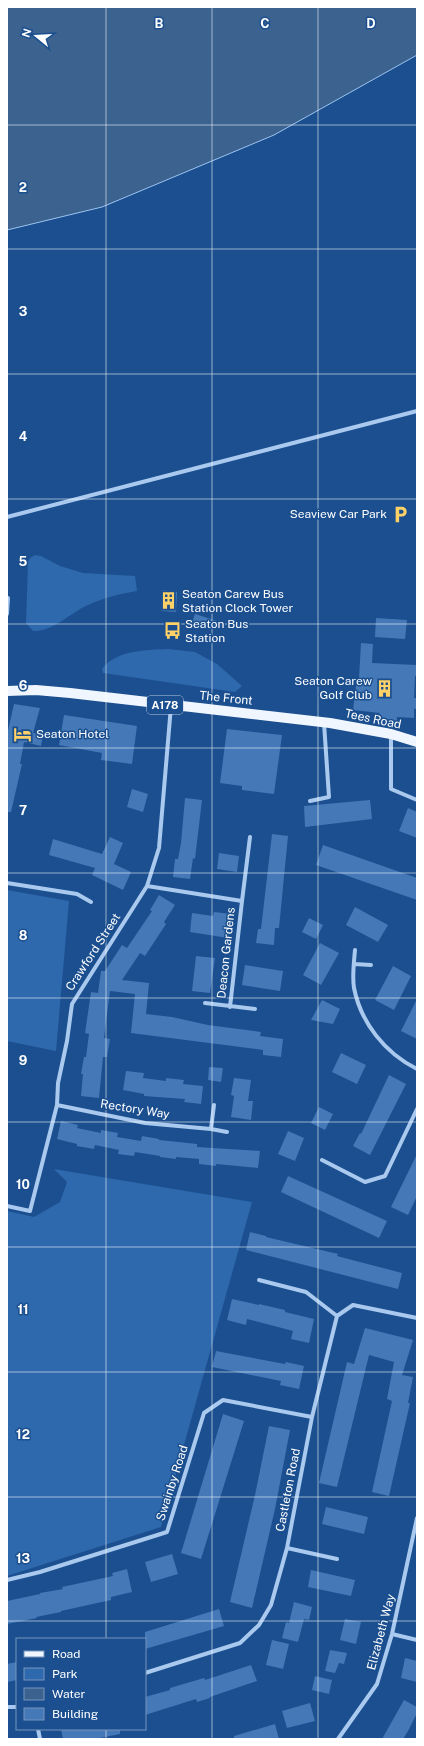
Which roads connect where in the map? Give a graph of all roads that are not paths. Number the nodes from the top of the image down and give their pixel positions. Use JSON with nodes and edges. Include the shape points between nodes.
{"nodes":[{"id":1,"x":417,"y":411,"type":"edge"},
{"id":2,"x":7,"y":517,"type":"edge"},
{"id":3,"x":8,"y":598,"type":"edge"},
{"id":4,"x":7,"y":614,"type":"edge"},
{"id":5,"x":7,"y":691,"type":"edge"},
{"id":6,"x":171,"y":706,"type":"junction"},
{"id":7,"x":324,"y":722,"type":"junction"},
{"id":8,"x":391,"y":734,"type":"junction"},
{"id":9,"x":417,"y":742,"type":"edge"},
{"id":10,"x":417,"y":800,"type":"edge"},
{"id":11,"x":310,"y":801,"type":"dead end"},
{"id":12,"x":250,"y":837,"type":"dead end"},
{"id":13,"x":7,"y":883,"type":"edge"},
{"id":14,"x":147,"y":886,"type":"junction"},
{"id":15,"x":242,"y":901,"type":"junction"},
{"id":16,"x":91,"y":902,"type":"dead end"},
{"id":17,"x":354,"y":950,"type":"dead end"},
{"id":18,"x":354,"y":964,"type":"junction"},
{"id":19,"x":371,"y":965,"type":"dead end"},
{"id":20,"x":205,"y":1003,"type":"dead end"},
{"id":21,"x":230,"y":1007,"type":"junction"},
{"id":22,"x":255,"y":1010,"type":"dead end"},
{"id":23,"x":417,"y":1069,"type":"edge"},
{"id":24,"x":56,"y":1105,"type":"junction"},
{"id":25,"x":214,"y":1105,"type":"dead end"},
{"id":26,"x":417,"y":1109,"type":"edge"},
{"id":27,"x":211,"y":1129,"type":"junction"},
{"id":28,"x":227,"y":1132,"type":"dead end"},
{"id":29,"x":322,"y":1160,"type":"dead end"},
{"id":30,"x":7,"y":1206,"type":"edge"},
{"id":31,"x":259,"y":1280,"type":"dead end"},
{"id":32,"x":337,"y":1316,"type":"junction"},
{"id":33,"x":417,"y":1318,"type":"edge"},
{"id":34,"x":312,"y":1417,"type":"junction"},
{"id":35,"x":417,"y":1518,"type":"edge"},
{"id":36,"x":286,"y":1548,"type":"junction"},
{"id":37,"x":337,"y":1559,"type":"dead end"},
{"id":38,"x":7,"y":1580,"type":"edge"},
{"id":39,"x":392,"y":1634,"type":"junction"},
{"id":40,"x":417,"y":1640,"type":"edge"},
{"id":41,"x":146,"y":1673,"type":"edge"},
{"id":42,"x":338,"y":1739,"type":"edge"}],
"edges":[{"from":1,"to":2,"type":"street"},
{"from":3,"to":4,"type":"street"},
{"from":5,"to":6,"type":"main road","name":"The Front","number":"A178","via":[[70,693]]},
{"from":6,"to":7,"type":"main road","name":"The Front","number":"A178"},
{"from":6,"to":14,"type":"street","name":"Crawford Street","via":[[159,848]]},
{"from":7,"to":8,"type":"main road","name":"Tees Road","number":"A178"},
{"from":7,"to":11,"type":"street","via":[[329,797]]},
{"from":8,"to":9,"type":"main road","name":"Tees Road","number":"A178"},
{"from":8,"to":10,"type":"street","via":[[391,788]]},
{"from":12,"to":15,"type":"street"},
{"from":13,"to":16,"type":"street","via":[[77,894]]},
{"from":14,"to":15,"type":"street","name":"Deacon Gardens"},
{"from":14,"to":24,"type":"street","name":"Crawford Street","via":[[72,1004]]},
{"from":15,"to":21,"type":"street","name":"Deacon Gardens"},
{"from":17,"to":18,"type":"street"},
{"from":18,"to":19,"type":"street"},
{"from":18,"to":23,"type":"street","via":[[354,986],[362,1013],[380,1041],[407,1064]]},
{"from":20,"to":21,"type":"street","name":"Deacon Gardens"},
{"from":21,"to":22,"type":"street","name":"Deacon Gardens"},
{"from":24,"to":27,"type":"street","name":"Rectory Way","via":[[145,1123]]},
{"from":24,"to":30,"type":"street","name":"Crawford Street","via":[[30,1211]]},
{"from":25,"to":27,"type":"street"},
{"from":26,"to":29,"type":"street","via":[[385,1176],[365,1182]]},
{"from":27,"to":28,"type":"street","name":"Rectory Way"},
{"from":31,"to":32,"type":"street","via":[[306,1292]]},
{"from":32,"to":33,"type":"street","via":[[353,1305]]},
{"from":32,"to":34,"type":"street","name":"Castleton Road"},
{"from":34,"to":36,"type":"street","name":"Castleton Road"},
{"from":34,"to":38,"type":"street","name":"Swainby Road","via":[[223,1400],[204,1413],[167,1532]]},
{"from":35,"to":39,"type":"street","name":"Elizabeth Way"},
{"from":36,"to":37,"type":"street"},
{"from":36,"to":41,"type":"street","name":"Castleton Road","via":[[271,1604],[259,1625],[240,1644]]},
{"from":39,"to":40,"type":"street"},
{"from":39,"to":42,"type":"street","name":"Elizabeth Way","via":[[377,1684]]}]}
